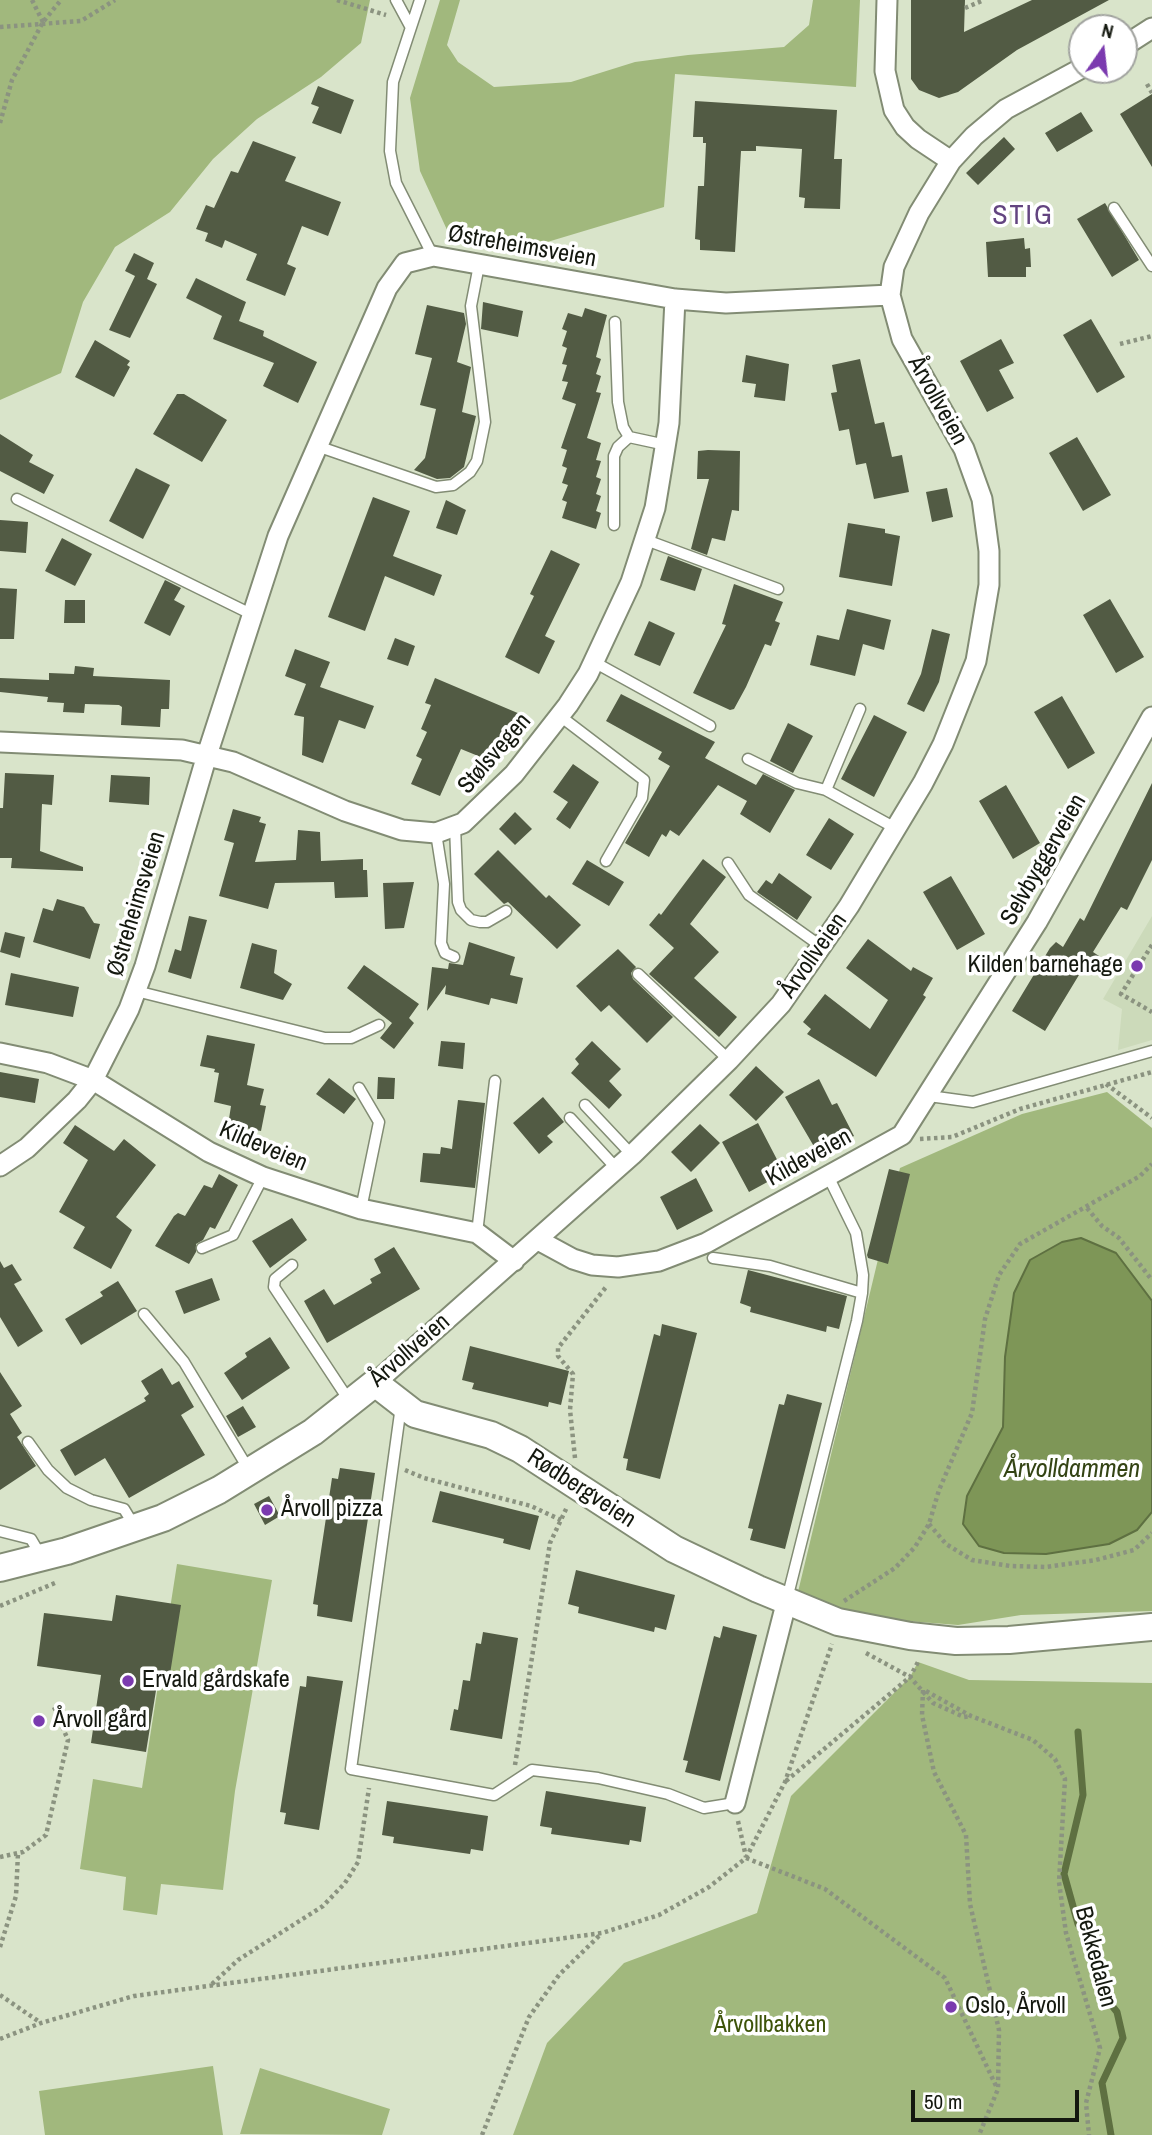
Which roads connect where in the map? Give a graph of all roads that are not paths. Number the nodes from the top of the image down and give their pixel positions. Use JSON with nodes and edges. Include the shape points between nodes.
{"nodes":[{"id":1,"x":396,"y":0,"type":"edge"},
{"id":2,"x":420,"y":0,"type":"edge"},
{"id":3,"x":887,"y":0,"type":"edge"},
{"id":4,"x":410,"y":26,"type":"junction"},
{"id":5,"x":1068,"y":76,"type":"edge"},
{"id":6,"x":951,"y":161,"type":"junction"},
{"id":7,"x":1114,"y":208,"type":"dead end"},
{"id":8,"x":433,"y":256,"type":"junction"},
{"id":9,"x":479,"y":265,"type":"junction"},
{"id":10,"x":1152,"y":266,"type":"edge"},
{"id":11,"x":890,"y":295,"type":"junction"},
{"id":12,"x":675,"y":299,"type":"junction"},
{"id":13,"x":615,"y":321,"type":"dead end"},
{"id":14,"x":629,"y":437,"type":"junction"},
{"id":15,"x":666,"y":445,"type":"junction"},
{"id":16,"x":317,"y":446,"type":"junction"},
{"id":17,"x":18,"y":499,"type":"dead end"},
{"id":18,"x":614,"y":525,"type":"dead end"},
{"id":19,"x":646,"y":540,"type":"junction"},
{"id":20,"x":778,"y":589,"type":"dead end"},
{"id":21,"x":251,"y":614,"type":"junction"},
{"id":22,"x":594,"y":662,"type":"junction"},
{"id":23,"x":860,"y":709,"type":"dead end"},
{"id":24,"x":561,"y":716,"type":"junction"},
{"id":25,"x":1152,"y":717,"type":"edge"},
{"id":26,"x":710,"y":726,"type":"dead end"},
{"id":27,"x":0,"y":741,"type":"edge"},
{"id":28,"x":207,"y":754,"type":"junction"},
{"id":29,"x":748,"y":759,"type":"dead end"},
{"id":30,"x":826,"y":790,"type":"junction"},
{"id":31,"x":897,"y":829,"type":"junction"},
{"id":32,"x":446,"y":830,"type":"junction"},
{"id":33,"x":606,"y":861,"type":"dead end"},
{"id":34,"x":728,"y":863,"type":"dead end"},
{"id":35,"x":506,"y":911,"type":"dead end"},
{"id":36,"x":822,"y":947,"type":"junction"},
{"id":37,"x":454,"y":957,"type":"dead end"},
{"id":38,"x":638,"y":974,"type":"dead end"},
{"id":39,"x":136,"y":991,"type":"junction"},
{"id":40,"x":379,"y":1024,"type":"dead end"},
{"id":41,"x":1152,"y":1051,"type":"edge"},
{"id":42,"x":0,"y":1053,"type":"edge"},
{"id":43,"x":729,"y":1060,"type":"junction"},
{"id":44,"x":93,"y":1080,"type":"junction"},
{"id":45,"x":495,"y":1081,"type":"dead end"},
{"id":46,"x":359,"y":1088,"type":"dead end"},
{"id":47,"x":929,"y":1096,"type":"junction"},
{"id":48,"x":585,"y":1105,"type":"dead end"},
{"id":49,"x":570,"y":1118,"type":"dead end"},
{"id":50,"x":624,"y":1162,"type":"junction"},
{"id":51,"x":0,"y":1166,"type":"edge"},
{"id":52,"x":828,"y":1176,"type":"junction"},
{"id":53,"x":263,"y":1177,"type":"junction"},
{"id":54,"x":361,"y":1209,"type":"junction"},
{"id":55,"x":477,"y":1233,"type":"junction"},
{"id":56,"x":538,"y":1240,"type":"junction"},
{"id":57,"x":202,"y":1248,"type":"dead end"},
{"id":58,"x":713,"y":1258,"type":"dead end"},
{"id":59,"x":514,"y":1261,"type":"junction"},
{"id":60,"x":292,"y":1265,"type":"dead end"},
{"id":61,"x":862,"y":1293,"type":"junction"},
{"id":62,"x":144,"y":1314,"type":"dead end"},
{"id":63,"x":375,"y":1382,"type":"junction"},
{"id":64,"x":350,"y":1402,"type":"junction"},
{"id":65,"x":401,"y":1406,"type":"junction"},
{"id":66,"x":28,"y":1442,"type":"dead end"},
{"id":67,"x":250,"y":1472,"type":"junction"},
{"id":68,"x":136,"y":1528,"type":"junction"},
{"id":69,"x":0,"y":1531,"type":"edge"},
{"id":70,"x":42,"y":1558,"type":"junction"},
{"id":71,"x":0,"y":1568,"type":"edge"},
{"id":72,"x":787,"y":1600,"type":"junction"},
{"id":73,"x":1152,"y":1627,"type":"edge"},
{"id":74,"x":735,"y":1803,"type":"joint"}],
"edges":[{"from":1,"to":4,"type":"lane"},
{"from":2,"to":4,"type":"lane"},
{"from":3,"to":6,"type":"street","via":[[885,71],[894,110],[918,139]]},
{"from":4,"to":8,"type":"lane","via":[[393,82],[391,168]]},
{"from":5,"to":6,"type":"street","name":"Årvollveien","via":[[1006,109]]},
{"from":6,"to":11,"type":"street","name":"Årvollveien","via":[[914,223],[894,267]]},
{"from":7,"to":10,"type":"lane"},
{"from":8,"to":9,"type":"street","name":"Østreheimsveien"},
{"from":8,"to":16,"type":"street","name":"Østreheimsveien","via":[[405,263],[387,288]]},
{"from":9,"to":12,"type":"street","name":"Østreheimsveien"},
{"from":9,"to":16,"type":"lane","via":[[471,306],[485,422],[477,461],[470,472],[453,485],[436,487]]},
{"from":11,"to":12,"type":"street","name":"Østreheimsveien","via":[[764,303]]},
{"from":11,"to":31,"type":"street","name":"Årvollveien","via":[[902,339],[953,426],[975,477],[985,518],[989,585],[976,661],[963,696]]},
{"from":12,"to":15,"type":"street","name":"Stølsvegen"},
{"from":13,"to":14,"type":"lane","via":[[618,402]]},
{"from":14,"to":15,"type":"lane"},
{"from":14,"to":18,"type":"lane","via":[[614,456]]},
{"from":15,"to":19,"type":"street","name":"Stølsvegen"},
{"from":16,"to":21,"type":"street","name":"Østreheimsveien"},
{"from":17,"to":21,"type":"lane"},
{"from":19,"to":20,"type":"lane"},
{"from":19,"to":22,"type":"street","name":"Stølsvegen"},
{"from":21,"to":28,"type":"street","name":"Østreheimsveien"},
{"from":22,"to":24,"type":"street","name":"Stølsvegen"},
{"from":22,"to":26,"type":"lane"},
{"from":23,"to":30,"type":"lane"},
{"from":24,"to":32,"type":"street","name":"Stølsvegen","via":[[492,799]]},
{"from":24,"to":33,"type":"lane","via":[[644,780],[642,798]]},
{"from":25,"to":47,"type":"street","name":"Selvbyggerveien","via":[[1044,910]]},
{"from":27,"to":28,"type":"street"},
{"from":28,"to":32,"type":"street","via":[[379,824],[420,833]]},
{"from":28,"to":39,"type":"street","name":"Østreheimsveien"},
{"from":29,"to":30,"type":"lane","via":[[797,783]]},
{"from":30,"to":31,"type":"lane"},
{"from":31,"to":36,"type":"street","name":"Årvollveien"},
{"from":32,"to":35,"type":"lane","via":[[461,910],[480,922]]},
{"from":32,"to":37,"type":"lane","via":[[441,943],[445,953]]},
{"from":34,"to":36,"type":"lane","via":[[749,895]]},
{"from":36,"to":43,"type":"street","name":"Årvollveien","via":[[781,1004]]},
{"from":38,"to":43,"type":"lane"},
{"from":39,"to":40,"type":"lane","via":[[325,1038],[351,1038]]},
{"from":39,"to":44,"type":"street","name":"Østreheimsveien"},
{"from":41,"to":47,"type":"lane","via":[[973,1102]]},
{"from":42,"to":44,"type":"street","name":"Kildeveien","via":[[48,1063]]},
{"from":43,"to":50,"type":"street","name":"Årvollveien"},
{"from":44,"to":51,"type":"street","name":"Østreheimsveien","via":[[47,1130]]},
{"from":44,"to":53,"type":"street","name":"Kildeveien","via":[[209,1152]]},
{"from":45,"to":55,"type":"lane"},
{"from":46,"to":54,"type":"lane","via":[[379,1122]]},
{"from":47,"to":52,"type":"street","name":"Kildeveien","via":[[902,1135]]},
{"from":48,"to":50,"type":"lane"},
{"from":49,"to":50,"type":"lane"},
{"from":50,"to":56,"type":"street","name":"Årvollveien"},
{"from":52,"to":56,"type":"street","name":"Kildeveien","via":[[681,1254],[618,1267],[573,1259]]},
{"from":52,"to":61,"type":"lane","via":[[856,1233]]},
{"from":53,"to":54,"type":"street","name":"Kildeveien"},
{"from":53,"to":57,"type":"lane","via":[[233,1235]]},
{"from":54,"to":55,"type":"street","name":"Kildeveien"},
{"from":55,"to":59,"type":"street","name":"Kildeveien"},
{"from":56,"to":59,"type":"street","name":"Årvollveien"},
{"from":58,"to":61,"type":"lane","via":[[770,1266]]},
{"from":59,"to":63,"type":"street","name":"Årvollveien"},
{"from":60,"to":64,"type":"lane","via":[[275,1279],[274,1287]]},
{"from":61,"to":72,"type":"lane"},
{"from":62,"to":67,"type":"lane","via":[[184,1362]]},
{"from":63,"to":64,"type":"street","name":"Årvollveien"},
{"from":63,"to":65,"type":"street","name":"Rødbergveien"},
{"from":64,"to":67,"type":"street","name":"Årvollveien"},
{"from":65,"to":72,"type":"street","name":"Rødbergveien","via":[[431,1420],[504,1441],[674,1549]]},
{"from":65,"to":74,"type":"lane","via":[[351,1769],[494,1795],[532,1770],[598,1778],[668,1794],[704,1808]]},
{"from":66,"to":68,"type":"lane","via":[[66,1488],[124,1509]]},
{"from":67,"to":68,"type":"street","name":"Årvollveien"},
{"from":68,"to":70,"type":"street","name":"Årvollveien"},
{"from":69,"to":70,"type":"lane","via":[[31,1539]]},
{"from":70,"to":71,"type":"street","name":"Årvollveien"},
{"from":72,"to":73,"type":"street","name":"Rødbergveien","via":[[838,1622],[956,1641]]},
{"from":72,"to":74,"type":"street"}]}
